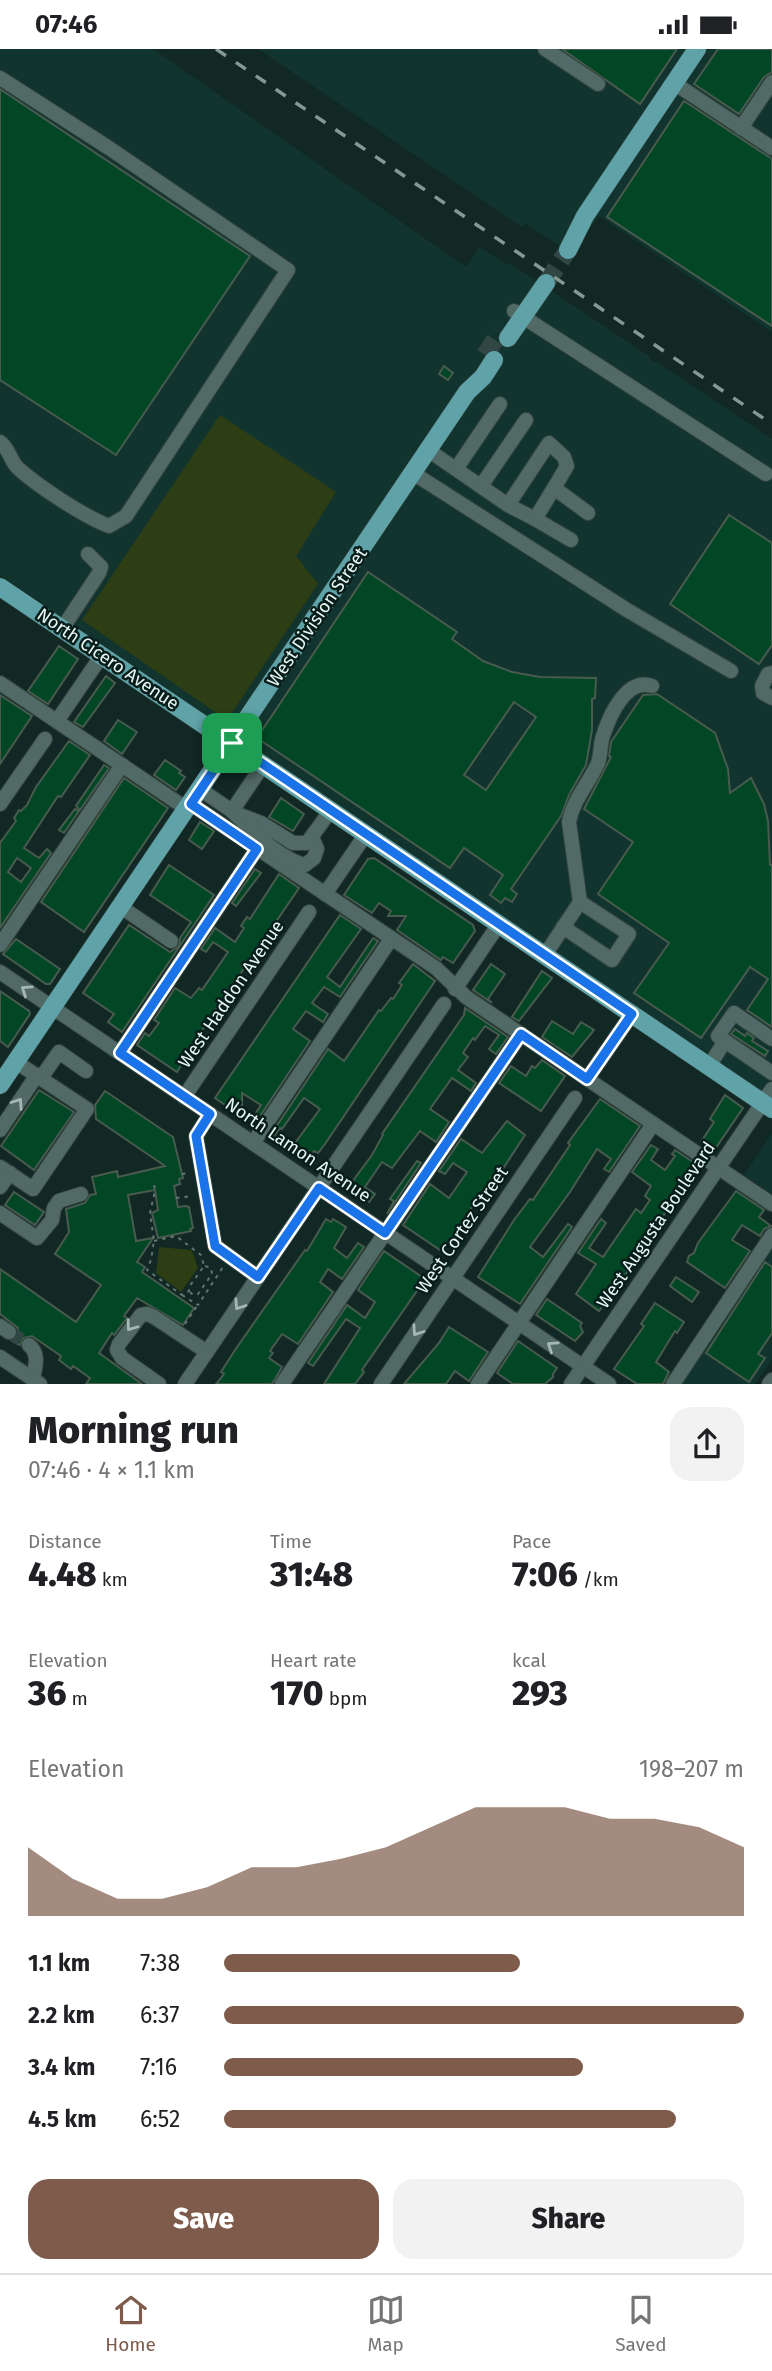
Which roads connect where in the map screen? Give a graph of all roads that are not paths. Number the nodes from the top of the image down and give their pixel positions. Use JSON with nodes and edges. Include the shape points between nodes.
{"nodes":[{"id":1,"x":545,"y":49,"type":"edge"},
{"id":2,"x":696,"y":49,"type":"edge"},
{"id":3,"x":0,"y":78,"type":"edge"},
{"id":4,"x":772,"y":82,"type":"edge"},
{"id":5,"x":674,"y":83,"type":"junction"},
{"id":6,"x":598,"y":84,"type":"dead end"},
{"id":7,"x":741,"y":128,"type":"junction"},
{"id":8,"x":772,"y":148,"type":"edge"},
{"id":9,"x":564,"y":247,"type":"tunnel mouth"},
{"id":10,"x":541,"y":280,"type":"tunnel mouth"},
{"id":11,"x":518,"y":314,"type":"junction"},
{"id":12,"x":504,"y":335,"type":"tunnel mouth"},
{"id":13,"x":489,"y":357,"type":"tunnel mouth"},
{"id":14,"x":500,"y":404,"type":"dead end"},
{"id":15,"x":526,"y":420,"type":"dead end"},
{"id":16,"x":0,"y":442,"type":"edge"},
{"id":17,"x":428,"y":450,"type":"junction"},
{"id":18,"x":456,"y":469,"type":"junction"},
{"id":19,"x":413,"y":473,"type":"junction"},
{"id":20,"x":766,"y":474,"type":"dead end"},
{"id":21,"x":481,"y":487,"type":"junction"},
{"id":22,"x":554,"y":488,"type":"junction"},
{"id":23,"x":508,"y":505,"type":"junction"},
{"id":24,"x":589,"y":513,"type":"dead end"},
{"id":25,"x":535,"y":519,"type":"junction"},
{"id":26,"x":571,"y":540,"type":"dead end"},
{"id":27,"x":88,"y":554,"type":"dead end"},
{"id":28,"x":0,"y":587,"type":"edge"},
{"id":29,"x":62,"y":629,"type":"junction"},
{"id":30,"x":102,"y":655,"type":"junction"},
{"id":31,"x":731,"y":671,"type":"dead end"},
{"id":32,"x":772,"y":673,"type":"edge"},
{"id":33,"x":0,"y":683,"type":"edge"},
{"id":34,"x":652,"y":686,"type":"dead end"},
{"id":35,"x":772,"y":698,"type":"edge"},
{"id":36,"x":57,"y":721,"type":"junction"},
{"id":37,"x":45,"y":739,"type":"dead end"},
{"id":38,"x":232,"y":743,"type":"junction"},
{"id":39,"x":122,"y":765,"type":"junction"},
{"id":40,"x":263,"y":765,"type":"junction"},
{"id":41,"x":193,"y":801,"type":"junction"},
{"id":42,"x":0,"y":804,"type":"edge"},
{"id":43,"x":331,"y":810,"type":"junction"},
{"id":44,"x":232,"y":811,"type":"junction"},
{"id":45,"x":366,"y":834,"type":"junction"},
{"id":46,"x":312,"y":837,"type":"junction"},
{"id":47,"x":257,"y":849,"type":"junction"},
{"id":48,"x":325,"y":894,"type":"junction"},
{"id":49,"x":580,"y":902,"type":"junction"},
{"id":50,"x":121,"y":907,"type":"junction"},
{"id":51,"x":309,"y":912,"type":"dead end"},
{"id":52,"x":499,"y":924,"type":"junction"},
{"id":53,"x":563,"y":927,"type":"junction"},
{"id":54,"x":391,"y":939,"type":"junction"},
{"id":55,"x":171,"y":941,"type":"dead end"},
{"id":56,"x":0,"y":945,"type":"edge"},
{"id":57,"x":545,"y":955,"type":"junction"},
{"id":58,"x":0,"y":972,"type":"edge"},
{"id":59,"x":455,"y":989,"type":"junction"},
{"id":60,"x":443,"y":1004,"type":"dead end"},
{"id":61,"x":53,"y":1007,"type":"junction"},
{"id":62,"x":632,"y":1014,"type":"junction"},
{"id":63,"x":521,"y":1034,"type":"junction"},
{"id":64,"x":772,"y":1039,"type":"edge"},
{"id":65,"x":725,"y":1041,"type":"junction"},
{"id":66,"x":120,"y":1053,"type":"junction"},
{"id":67,"x":16,"y":1062,"type":"junction"},
{"id":68,"x":709,"y":1066,"type":"junction"},
{"id":69,"x":86,"y":1072,"type":"dead end"},
{"id":70,"x":772,"y":1073,"type":"edge"},
{"id":71,"x":39,"y":1077,"type":"junction"},
{"id":72,"x":587,"y":1079,"type":"junction"},
{"id":73,"x":0,"y":1084,"type":"edge"},
{"id":74,"x":184,"y":1097,"type":"junction"},
{"id":75,"x":575,"y":1098,"type":"dead end"},
{"id":76,"x":769,"y":1100,"type":"edge"},
{"id":77,"x":210,"y":1114,"type":"junction"},
{"id":78,"x":653,"y":1124,"type":"junction"},
{"id":79,"x":0,"y":1130,"type":"edge"},
{"id":80,"x":253,"y":1143,"type":"junction"},
{"id":81,"x":718,"y":1168,"type":"junction"},
{"id":82,"x":5,"y":1170,"type":"edge"},
{"id":83,"x":0,"y":1187,"type":"edge"},
{"id":84,"x":319,"y":1188,"type":"junction"},
{"id":85,"x":81,"y":1194,"type":"dead end"},
{"id":86,"x":772,"y":1204,"type":"edge"},
{"id":87,"x":0,"y":1213,"type":"edge"},
{"id":88,"x":385,"y":1233,"type":"junction"},
{"id":89,"x":772,"y":1235,"type":"edge"},
{"id":90,"x":258,"y":1277,"type":"junction"},
{"id":91,"x":453,"y":1279,"type":"junction"},
{"id":92,"x":520,"y":1324,"type":"junction"},
{"id":93,"x":29,"y":1345,"type":"tunnel mouth"},
{"id":94,"x":207,"y":1352,"type":"junction"},
{"id":95,"x":0,"y":1357,"type":"edge"},
{"id":96,"x":583,"y":1367,"type":"junction"},
{"id":97,"x":36,"y":1382,"type":"edge"},
{"id":98,"x":159,"y":1384,"type":"edge"},
{"id":99,"x":186,"y":1384,"type":"edge"},
{"id":100,"x":282,"y":1384,"type":"edge"},
{"id":101,"x":381,"y":1384,"type":"edge"},
{"id":102,"x":478,"y":1384,"type":"edge"},
{"id":103,"x":571,"y":1384,"type":"edge"},
{"id":104,"x":609,"y":1384,"type":"edge"},
{"id":105,"x":673,"y":1384,"type":"edge"}],
"edges":[{"from":1,"to":6,"type":"street"},
{"from":2,"to":5,"type":"main road"},
{"from":3,"to":16,"type":"street","via":[[288,270],[126,516],[109,526],[91,520],[16,468]]},
{"from":4,"to":7,"type":"street"},
{"from":5,"to":7,"type":"street"},
{"from":5,"to":9,"type":"main road"},
{"from":7,"to":8,"type":"street"},
{"from":10,"to":11,"type":"main road"},
{"from":11,"to":12,"type":"main road"},
{"from":11,"to":20,"type":"street"},
{"from":13,"to":17,"type":"main road","name":"West Division Street","via":[[483,377],[467,391]]},
{"from":14,"to":18,"type":"street"},
{"from":15,"to":21,"type":"street"},
{"from":17,"to":18,"type":"street"},
{"from":17,"to":19,"type":"main road","name":"West Division Street"},
{"from":18,"to":21,"type":"street"},
{"from":19,"to":31,"type":"street"},
{"from":19,"to":38,"type":"main road","name":"West Division Street"},
{"from":21,"to":23,"type":"street"},
{"from":22,"to":23,"type":"street","via":[[567,466],[549,443]]},
{"from":22,"to":24,"type":"street"},
{"from":22,"to":25,"type":"street"},
{"from":23,"to":25,"type":"street"},
{"from":25,"to":26,"type":"street"},
{"from":27,"to":29,"type":"street","via":[[101,567],[99,573]]},
{"from":28,"to":29,"type":"main road","name":"North Cicero Avenue"},
{"from":29,"to":30,"type":"main road","name":"North Cicero Avenue"},
{"from":30,"to":36,"type":"street"},
{"from":30,"to":38,"type":"main road","name":"North Cicero Avenue"},
{"from":32,"to":35,"type":"street","via":[[762,686],[763,693]]},
{"from":33,"to":36,"type":"street"},
{"from":34,"to":49,"type":"street","via":[[631,690],[620,701],[602,738],[598,762],[572,810],[569,822]]},
{"from":36,"to":39,"type":"street"},
{"from":37,"to":42,"type":"street"},
{"from":38,"to":40,"type":"main road","name":"North Cicero Avenue"},
{"from":38,"to":41,"type":"main road","name":"West Division Street"},
{"from":39,"to":41,"type":"street"},
{"from":39,"to":56,"type":"street"},
{"from":40,"to":43,"type":"main road","name":"North Cicero Avenue"},
{"from":40,"to":44,"type":"street"},
{"from":41,"to":44,"type":"street"},
{"from":41,"to":47,"type":"street"},
{"from":41,"to":50,"type":"main road","name":"West Division Street"},
{"from":43,"to":45,"type":"main road","name":"North Cicero Avenue"},
{"from":43,"to":46,"type":"street"},
{"from":44,"to":46,"type":"street","via":[[293,843],[307,843]]},
{"from":44,"to":46,"type":"street","via":[[295,862],[305,865],[314,858],[317,849]]},
{"from":45,"to":48,"type":"street"},
{"from":45,"to":52,"type":"main road","name":"North Cicero Avenue"},
{"from":47,"to":48,"type":"street"},
{"from":47,"to":66,"type":"street"},
{"from":48,"to":54,"type":"street"},
{"from":49,"to":53,"type":"street"},
{"from":49,"to":53,"type":"street","via":[[629,935],[612,960]]},
{"from":50,"to":55,"type":"street"},
{"from":50,"to":61,"type":"main road","name":"West Division Street"},
{"from":51,"to":74,"type":"street","name":"West Haddon Avenue"},
{"from":52,"to":57,"type":"main road","name":"North Cicero Avenue"},
{"from":52,"to":59,"type":"street"},
{"from":53,"to":57,"type":"street"},
{"from":54,"to":59,"type":"street","via":[[436,968]]},
{"from":54,"to":80,"type":"street"},
{"from":57,"to":62,"type":"main road","name":"North Cicero Avenue"},
{"from":61,"to":58,"type":"street","name":"North Lamon Avenue","one_way":true},
{"from":59,"to":63,"type":"street"},
{"from":60,"to":84,"type":"street"},
{"from":61,"to":66,"type":"street","name":"North Lamon Avenue"},
{"from":61,"to":67,"type":"main road","name":"West Division Street"},
{"from":62,"to":68,"type":"main road","name":"North Cicero Avenue"},
{"from":62,"to":72,"type":"street"},
{"from":63,"to":72,"type":"street"},
{"from":63,"to":88,"type":"street"},
{"from":64,"to":65,"type":"street","via":[[734,1013],[718,1036]]},
{"from":65,"to":68,"type":"street"},
{"from":65,"to":70,"type":"street"},
{"from":66,"to":74,"type":"street","name":"North Lamon Avenue"},
{"from":67,"to":71,"type":"street"},
{"from":67,"to":73,"type":"main road","name":"West Division Street"},
{"from":68,"to":76,"type":"main road","name":"North Cicero Avenue"},
{"from":69,"to":71,"type":"street","via":[[60,1052]]},
{"from":79,"to":71,"type":"street","one_way":true},
{"from":71,"to":82,"type":"street","via":[[87,1109],[33,1189]]},
{"from":72,"to":78,"type":"street"},
{"from":74,"to":77,"type":"street","name":"North Lamon Avenue"},
{"from":75,"to":91,"type":"street","name":"West Cortez Street"},
{"from":76,"to":81,"type":"street","name":"West Augusta Boulevard"},
{"from":77,"to":80,"type":"street","name":"North Lamon Avenue"},
{"from":77,"to":90,"type":"street","via":[[196,1136],[215,1246]]},
{"from":78,"to":81,"type":"street"},
{"from":78,"to":92,"type":"street"},
{"from":80,"to":84,"type":"street","name":"North Lamon Avenue"},
{"from":81,"to":86,"type":"street"},
{"from":81,"to":96,"type":"street","name":"West Augusta Boulevard"},
{"from":82,"to":83,"type":"street"},
{"from":84,"to":88,"type":"street","name":"North Lamon Avenue"},
{"from":84,"to":90,"type":"street"},
{"from":85,"to":87,"type":"street","via":[[59,1201],[52,1220],[37,1238]]},
{"from":88,"to":91,"type":"street","name":"North Lamon Avenue"},
{"from":88,"to":100,"type":"street"},
{"from":89,"to":105,"type":"street"},
{"from":90,"to":94,"type":"street","one_way":true},
{"from":91,"to":92,"type":"street","name":"North Lamon Avenue"},
{"from":91,"to":101,"type":"street","name":"West Cortez Street","one_way":true},
{"from":96,"to":92,"type":"street","name":"North Lamon Avenue","one_way":true},
{"from":92,"to":102,"type":"street"},
{"from":93,"to":97,"type":"street","via":[[37,1358]]},
{"from":94,"to":98,"type":"street","one_way":true,"via":[[141,1314],[117,1350]]},
{"from":94,"to":99,"type":"street"},
{"from":95,"to":97,"type":"street"},
{"from":96,"to":103,"type":"street","name":"West Augusta Boulevard"},
{"from":96,"to":104,"type":"street","name":"North Lamon Avenue"}]}
